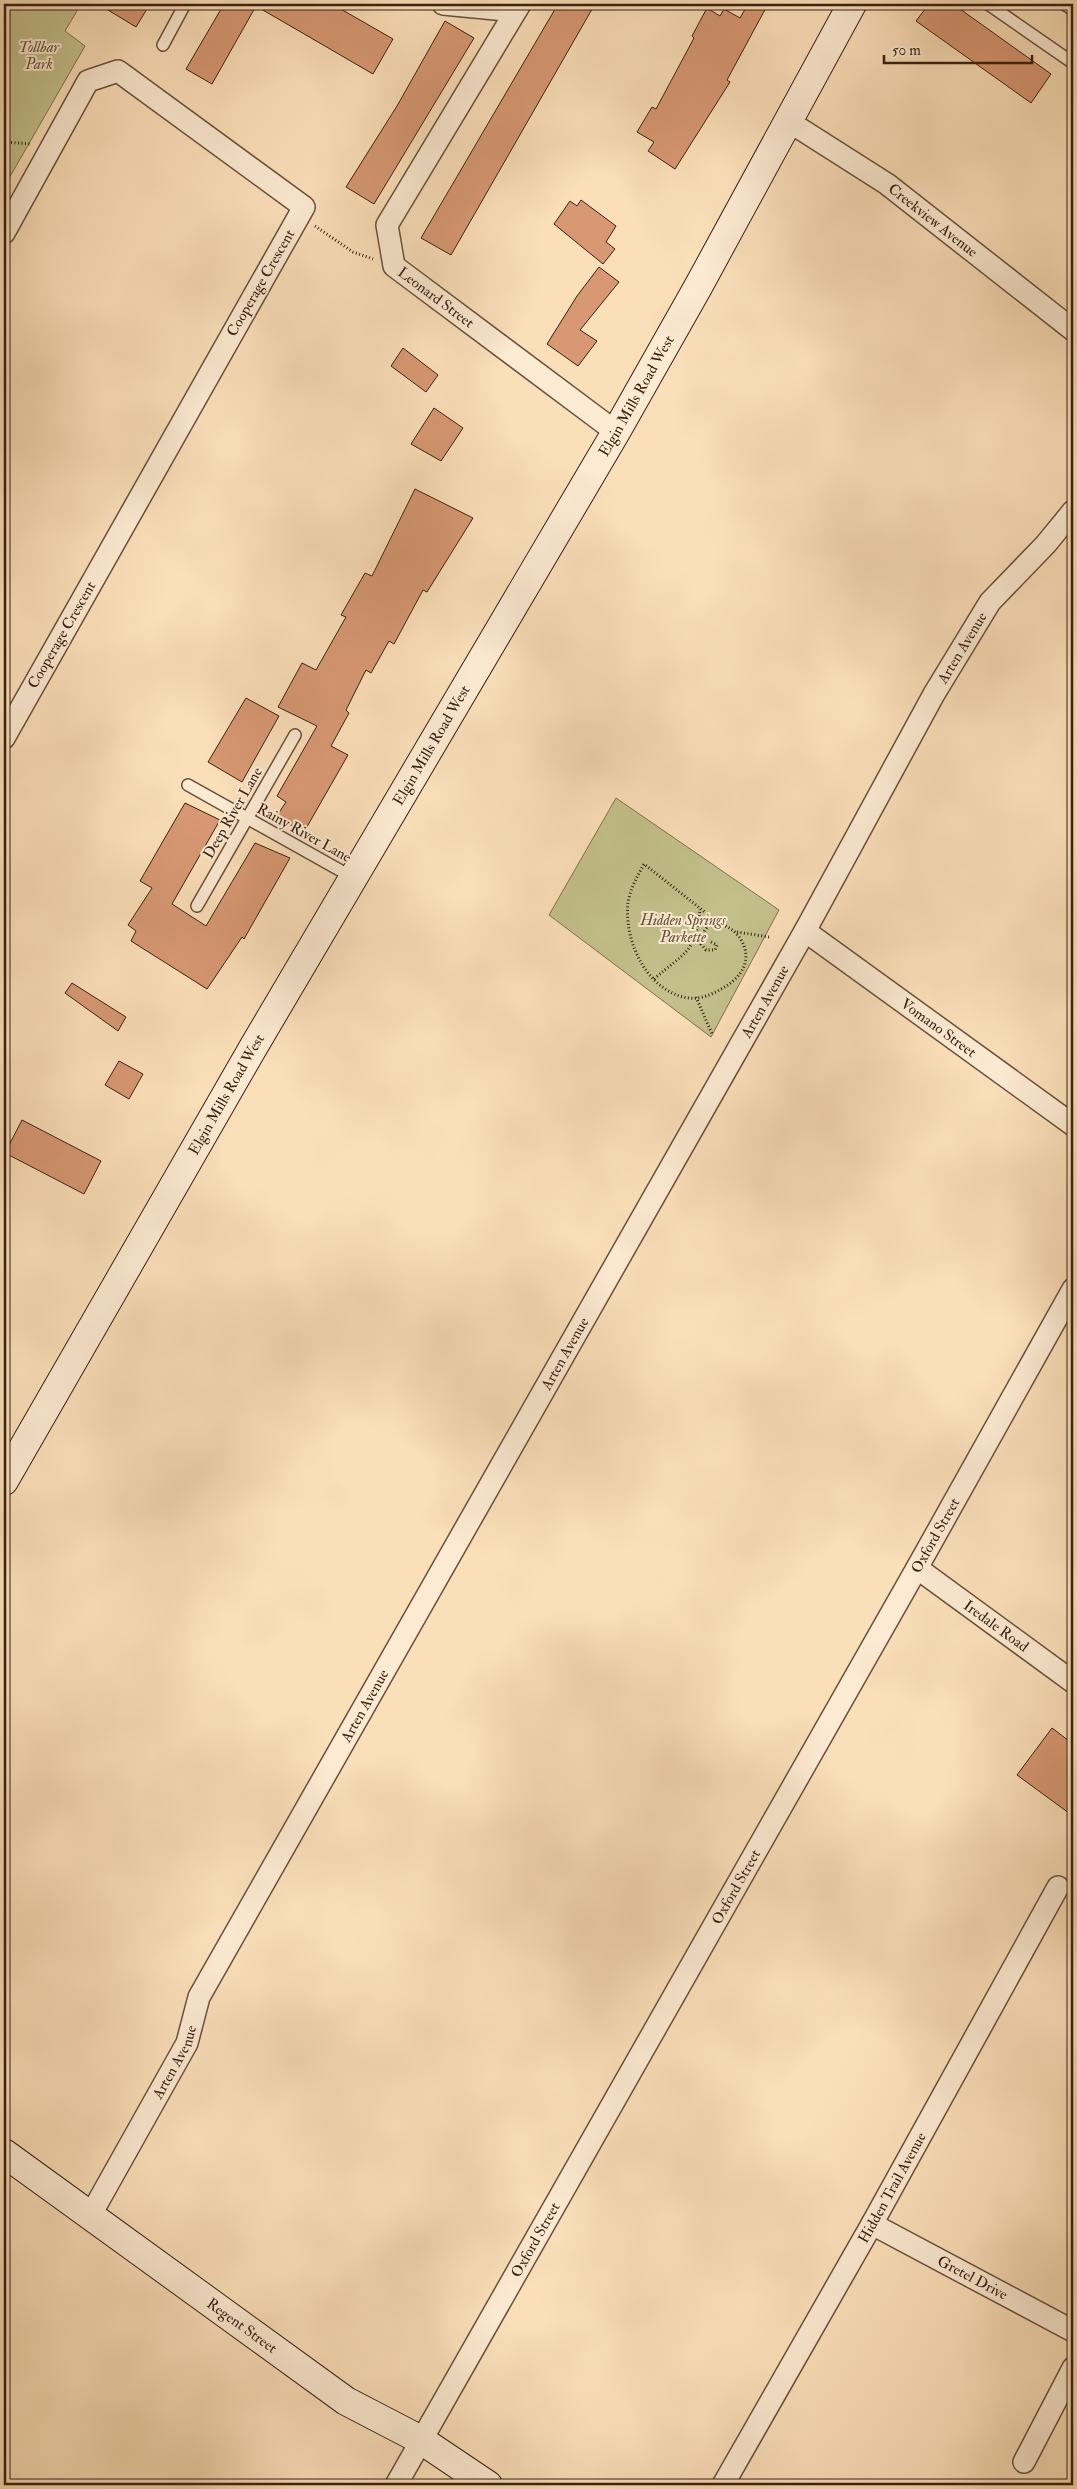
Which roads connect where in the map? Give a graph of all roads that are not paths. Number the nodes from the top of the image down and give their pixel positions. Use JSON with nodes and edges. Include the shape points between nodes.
{"nodes":[{"id":1,"x":184,"y":4,"type":"edge"},
{"id":2,"x":443,"y":4,"type":"edge"},
{"id":3,"x":852,"y":4,"type":"edge"},
{"id":4,"x":988,"y":4,"type":"edge"},
{"id":5,"x":1064,"y":4,"type":"edge"},
{"id":6,"x":518,"y":8,"type":"edge"},
{"id":7,"x":1073,"y":10,"type":"edge"},
{"id":8,"x":163,"y":44,"type":"dead end"},
{"id":9,"x":1073,"y":64,"type":"edge"},
{"id":10,"x":788,"y":121,"type":"junction"},
{"id":11,"x":4,"y":233,"type":"edge"},
{"id":12,"x":1073,"y":330,"type":"edge"},
{"id":13,"x":616,"y":432,"type":"junction"},
{"id":14,"x":1073,"y":511,"type":"edge"},
{"id":15,"x":295,"y":735,"type":"dead end"},
{"id":16,"x":4,"y":738,"type":"edge"},
{"id":17,"x":188,"y":785,"type":"dead end"},
{"id":18,"x":248,"y":819,"type":"junction"},
{"id":19,"x":352,"y":877,"type":"junction"},
{"id":20,"x":197,"y":906,"type":"dead end"},
{"id":21,"x":805,"y":931,"type":"junction"},
{"id":22,"x":1073,"y":1125,"type":"edge"},
{"id":23,"x":1073,"y":1289,"type":"edge"},
{"id":24,"x":4,"y":1481,"type":"edge"},
{"id":25,"x":917,"y":1568,"type":"junction"},
{"id":26,"x":1073,"y":1682,"type":"edge"},
{"id":27,"x":1058,"y":1887,"type":"dead end"},
{"id":28,"x":4,"y":2153,"type":"edge"},
{"id":29,"x":90,"y":2216,"type":"junction"},
{"id":30,"x":872,"y":2224,"type":"junction"},
{"id":31,"x":1073,"y":2330,"type":"edge"},
{"id":32,"x":1073,"y":2368,"type":"edge"},
{"id":33,"x":421,"y":2440,"type":"junction"},
{"id":34,"x":1024,"y":2462,"type":"dead end"},
{"id":35,"x":396,"y":2485,"type":"edge"},
{"id":36,"x":488,"y":2485,"type":"edge"},
{"id":37,"x":723,"y":2485,"type":"edge"}],
"edges":[{"from":1,"to":8,"type":"lane"},
{"from":2,"to":6,"type":"street","name":"Leonard Street"},
{"from":3,"to":10,"type":"main road","name":"Elgin Mills Road West"},
{"from":4,"to":9,"type":"lane"},
{"from":5,"to":7,"type":"lane"},
{"from":6,"to":13,"type":"street","name":"Leonard Street","via":[[387,225],[394,266]]},
{"from":10,"to":12,"type":"street","name":"Creekview Avenue","via":[[887,184]]},
{"from":10,"to":13,"type":"main road","name":"Elgin Mills Road West"},
{"from":11,"to":16,"type":"street","name":"Cooperage Crescent","via":[[88,81],[118,71],[304,207]]},
{"from":13,"to":19,"type":"main road","name":"Elgin Mills Road West"},
{"from":14,"to":21,"type":"street","name":"Arten Avenue","via":[[990,602],[934,694]]},
{"from":15,"to":18,"type":"lane","name":"Deep River Lane"},
{"from":17,"to":18,"type":"lane","name":"Rainy River Lane"},
{"from":18,"to":19,"type":"lane","name":"Rainy River Lane"},
{"from":18,"to":20,"type":"lane","name":"Deep River Lane"},
{"from":19,"to":24,"type":"main road","name":"Elgin Mills Road West"},
{"from":21,"to":22,"type":"street","name":"Vomano Street"},
{"from":21,"to":29,"type":"street","name":"Arten Avenue","via":[[199,1997],[187,2043]]},
{"from":23,"to":25,"type":"street","name":"Oxford Street"},
{"from":25,"to":26,"type":"street","name":"Iredale Road"},
{"from":25,"to":33,"type":"street","name":"Oxford Street"},
{"from":27,"to":30,"type":"street","name":"Hidden Trail Avenue"},
{"from":28,"to":29,"type":"main road","name":"Regent Street"},
{"from":29,"to":33,"type":"main road","name":"Regent Street","via":[[346,2401]]},
{"from":30,"to":31,"type":"street","name":"Gretel Drive"},
{"from":30,"to":37,"type":"street","name":"Hidden Trail Avenue"},
{"from":32,"to":34,"type":"street"},
{"from":33,"to":35,"type":"street","name":"Oxford Street"},
{"from":33,"to":36,"type":"main road","name":"Regent Street"}]}
